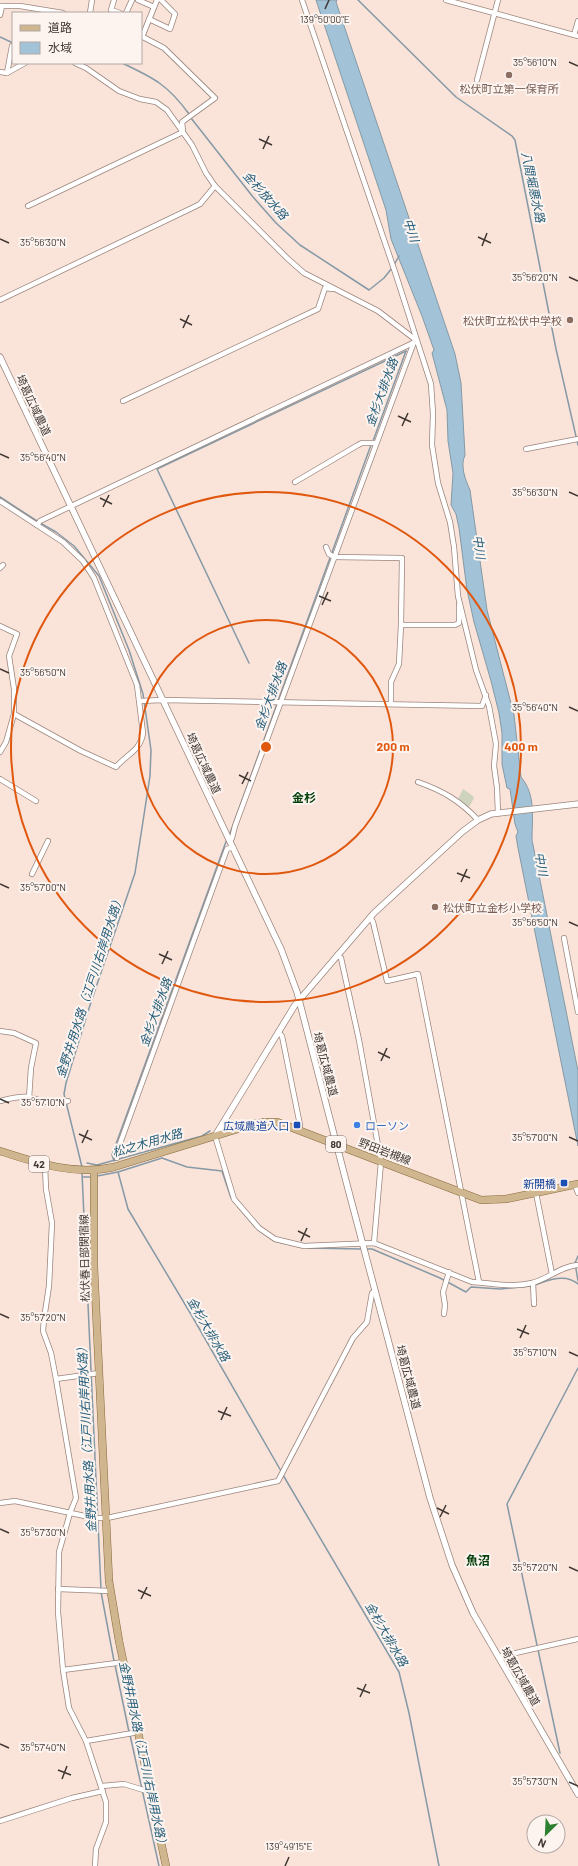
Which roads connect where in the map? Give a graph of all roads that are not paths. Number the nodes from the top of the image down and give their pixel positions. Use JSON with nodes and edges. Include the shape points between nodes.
{"nodes":[{"id":1,"x":92,"y":0,"type":"edge"},
{"id":2,"x":114,"y":0,"type":"edge"},
{"id":3,"x":132,"y":0,"type":"edge"},
{"id":4,"x":138,"y":0,"type":"edge"},
{"id":5,"x":157,"y":0,"type":"edge"},
{"id":6,"x":161,"y":0,"type":"edge"},
{"id":7,"x":302,"y":0,"type":"edge"},
{"id":8,"x":446,"y":0,"type":"edge"},
{"id":9,"x":498,"y":0,"type":"edge"},
{"id":10,"x":1,"y":6,"type":"edge"},
{"id":11,"x":154,"y":7,"type":"junction"},
{"id":12,"x":57,"y":12,"type":"edge"},
{"id":13,"x":90,"y":12,"type":"edge"},
{"id":14,"x":117,"y":12,"type":"edge"},
{"id":15,"x":126,"y":12,"type":"edge"},
{"id":16,"x":495,"y":13,"type":"junction"},
{"id":17,"x":0,"y":15,"type":"edge"},
{"id":18,"x":149,"y":19,"type":"junction"},
{"id":19,"x":578,"y":21,"type":"edge"},
{"id":20,"x":576,"y":35,"type":"edge"},
{"id":21,"x":142,"y":36,"type":"edge"},
{"id":22,"x":12,"y":46,"type":"edge"},
{"id":23,"x":23,"y":64,"type":"edge"},
{"id":24,"x":77,"y":64,"type":"edge"},
{"id":25,"x":0,"y":72,"type":"edge"},
{"id":26,"x":8,"y":73,"type":"junction"},
{"id":27,"x":477,"y":80,"type":"dead end"},
{"id":28,"x":183,"y":132,"type":"junction"},
{"id":29,"x":215,"y":186,"type":"junction"},
{"id":30,"x":28,"y":206,"type":"dead end"},
{"id":31,"x":346,"y":294,"type":"junction"},
{"id":32,"x":0,"y":300,"type":"edge"},
{"id":33,"x":416,"y":342,"type":"junction"},
{"id":34,"x":0,"y":357,"type":"edge"},
{"id":35,"x":123,"y":401,"type":"dead end"},
{"id":36,"x":578,"y":439,"type":"edge"},
{"id":37,"x":375,"y":444,"type":"junction"},
{"id":38,"x":526,"y":449,"type":"dead end"},
{"id":39,"x":295,"y":482,"type":"dead end"},
{"id":40,"x":0,"y":501,"type":"edge"},
{"id":41,"x":71,"y":506,"type":"junction"},
{"id":42,"x":38,"y":523,"type":"junction"},
{"id":43,"x":326,"y":547,"type":"dead end"},
{"id":44,"x":334,"y":557,"type":"junction"},
{"id":45,"x":458,"y":596,"type":"junction"},
{"id":46,"x":401,"y":625,"type":"junction"},
{"id":47,"x":0,"y":626,"type":"edge"},
{"id":48,"x":486,"y":695,"type":"junction"},
{"id":49,"x":163,"y":700,"type":"junction"},
{"id":50,"x":140,"y":701,"type":"junction"},
{"id":51,"x":282,"y":702,"type":"junction"},
{"id":52,"x":391,"y":703,"type":"junction"},
{"id":53,"x":14,"y":714,"type":"junction"},
{"id":54,"x":0,"y":752,"type":"edge"},
{"id":55,"x":0,"y":779,"type":"edge"},
{"id":56,"x":418,"y":782,"type":"dead end"},
{"id":57,"x":36,"y":801,"type":"dead end"},
{"id":58,"x":578,"y":804,"type":"edge"},
{"id":59,"x":499,"y":812,"type":"junction"},
{"id":60,"x":478,"y":820,"type":"junction"},
{"id":61,"x":48,"y":841,"type":"dead end"},
{"id":62,"x":230,"y":841,"type":"junction"},
{"id":63,"x":233,"y":847,"type":"junction"},
{"id":64,"x":32,"y":874,"type":"dead end"},
{"id":65,"x":370,"y":917,"type":"junction"},
{"id":66,"x":564,"y":938,"type":"dead end"},
{"id":67,"x":337,"y":955,"type":"junction"},
{"id":68,"x":299,"y":1001,"type":"junction"},
{"id":69,"x":578,"y":1012,"type":"edge"},
{"id":70,"x":0,"y":1031,"type":"edge"},
{"id":71,"x":278,"y":1032,"type":"junction"},
{"id":72,"x":29,"y":1098,"type":"junction"},
{"id":73,"x":0,"y":1100,"type":"edge"},
{"id":74,"x":66,"y":1102,"type":"dead end"},
{"id":75,"x":299,"y":1129,"type":"junction"},
{"id":76,"x":215,"y":1136,"type":"junction"},
{"id":77,"x":336,"y":1144,"type":"junction"},
{"id":78,"x":0,"y":1151,"type":"edge"},
{"id":79,"x":116,"y":1158,"type":"dead end"},
{"id":80,"x":382,"y":1162,"type":"junction"},
{"id":81,"x":45,"y":1166,"type":"junction"},
{"id":82,"x":94,"y":1171,"type":"junction"},
{"id":83,"x":576,"y":1185,"type":"edge"},
{"id":84,"x":462,"y":1193,"type":"junction"},
{"id":85,"x":536,"y":1193,"type":"junction"},
{"id":86,"x":578,"y":1193,"type":"edge"},
{"id":87,"x":363,"y":1243,"type":"junction"},
{"id":88,"x":374,"y":1243,"type":"junction"},
{"id":89,"x":578,"y":1265,"type":"edge"},
{"id":90,"x":449,"y":1272,"type":"junction"},
{"id":91,"x":552,"y":1274,"type":"junction"},
{"id":92,"x":479,"y":1282,"type":"junction"},
{"id":93,"x":534,"y":1283,"type":"junction"},
{"id":94,"x":376,"y":1291,"type":"junction"},
{"id":95,"x":534,"y":1304,"type":"dead end"},
{"id":96,"x":444,"y":1314,"type":"dead end"},
{"id":97,"x":99,"y":1373,"type":"junction"},
{"id":98,"x":56,"y":1379,"type":"junction"},
{"id":99,"x":0,"y":1504,"type":"edge"},
{"id":100,"x":70,"y":1513,"type":"junction"},
{"id":101,"x":107,"y":1518,"type":"junction"},
{"id":102,"x":58,"y":1589,"type":"junction"},
{"id":103,"x":110,"y":1591,"type":"junction"},
{"id":104,"x":578,"y":1639,"type":"edge"},
{"id":105,"x":498,"y":1657,"type":"junction"},
{"id":106,"x":124,"y":1662,"type":"junction"},
{"id":107,"x":63,"y":1670,"type":"junction"},
{"id":108,"x":139,"y":1732,"type":"junction"},
{"id":109,"x":86,"y":1741,"type":"junction"},
{"id":110,"x":102,"y":1789,"type":"junction"},
{"id":111,"x":150,"y":1792,"type":"junction"},
{"id":112,"x":578,"y":1794,"type":"edge"},
{"id":113,"x":0,"y":1821,"type":"edge"},
{"id":114,"x":94,"y":1866,"type":"edge"},
{"id":115,"x":166,"y":1866,"type":"edge"}],
"edges":[{"from":1,"to":13,"type":"street"},
{"from":2,"to":14,"type":"street","via":[[111,10]]},
{"from":3,"to":15,"type":"street"},
{"from":4,"to":11,"type":"street"},
{"from":5,"to":11,"type":"street"},
{"from":6,"to":18,"type":"street","via":[[175,14],[170,29]]},
{"from":7,"to":33,"type":"street"},
{"from":8,"to":16,"type":"street"},
{"from":9,"to":16,"type":"street"},
{"from":10,"to":12,"type":"street","via":[[20,6]]},
{"from":10,"to":17,"type":"street"},
{"from":11,"to":18,"type":"street"},
{"from":16,"to":20,"type":"street"},
{"from":16,"to":27,"type":"street"},
{"from":18,"to":21,"type":"street"},
{"from":19,"to":20,"type":"street"},
{"from":21,"to":28,"type":"street","via":[[164,48],[215,98],[182,122]]},
{"from":22,"to":26,"type":"street"},
{"from":23,"to":26,"type":"street"},
{"from":24,"to":28,"type":"street","via":[[119,91],[156,102],[167,110]]},
{"from":25,"to":26,"type":"street"},
{"from":28,"to":29,"type":"street"},
{"from":28,"to":30,"type":"street"},
{"from":29,"to":31,"type":"street","via":[[288,260],[304,273]]},
{"from":29,"to":32,"type":"street","via":[[200,204]]},
{"from":31,"to":33,"type":"street","via":[[378,310]]},
{"from":31,"to":35,"type":"street","via":[[325,288],[318,309]]},
{"from":33,"to":37,"type":"street"},
{"from":33,"to":41,"type":"street"},
{"from":33,"to":45,"type":"street","via":[[431,384],[432,445],[438,483],[450,522]]},
{"from":34,"to":41,"type":"street","name":"埼葛広域農道"},
{"from":36,"to":38,"type":"street"},
{"from":37,"to":39,"type":"street","via":[[362,443]]},
{"from":37,"to":44,"type":"street"},
{"from":40,"to":42,"type":"street"},
{"from":41,"to":42,"type":"street"},
{"from":41,"to":49,"type":"street","name":"埼葛広域農道"},
{"from":42,"to":50,"type":"street","via":[[68,546],[83,561],[94,578],[137,686]]},
{"from":43,"to":44,"type":"street","via":[[329,554]]},
{"from":44,"to":46,"type":"street","via":[[402,558]]},
{"from":44,"to":51,"type":"street"},
{"from":45,"to":46,"type":"street","via":[[459,623]]},
{"from":45,"to":48,"type":"street","via":[[476,670]]},
{"from":46,"to":52,"type":"street","via":[[399,664],[391,682]]},
{"from":47,"to":53,"type":"street","via":[[17,634],[9,656],[14,689]]},
{"from":48,"to":52,"type":"street","via":[[482,706]]},
{"from":48,"to":59,"type":"street","via":[[496,744],[494,766]]},
{"from":49,"to":50,"type":"street"},
{"from":49,"to":51,"type":"street"},
{"from":49,"to":62,"type":"street","name":"埼葛広域農道"},
{"from":50,"to":53,"type":"street","via":[[144,734],[141,744],[116,767]]},
{"from":51,"to":52,"type":"street"},
{"from":51,"to":62,"type":"street"},
{"from":53,"to":54,"type":"street","via":[[6,742]]},
{"from":55,"to":57,"type":"street"},
{"from":56,"to":60,"type":"street","via":[[445,793],[468,809]]},
{"from":58,"to":59,"type":"street"},
{"from":59,"to":60,"type":"street"},
{"from":60,"to":65,"type":"street"},
{"from":61,"to":64,"type":"street"},
{"from":62,"to":63,"type":"street","name":"埼葛広域農道"},
{"from":63,"to":68,"type":"street","name":"埼葛広域農道","via":[[281,949]]},
{"from":63,"to":79,"type":"street","via":[[227,849],[201,918]]},
{"from":65,"to":67,"type":"street"},
{"from":65,"to":84,"type":"street","via":[[387,981],[418,974]]},
{"from":66,"to":69,"type":"street"},
{"from":67,"to":68,"type":"street"},
{"from":67,"to":80,"type":"street","via":[[341,958],[359,1040]]},
{"from":68,"to":71,"type":"street"},
{"from":68,"to":77,"type":"street","name":"埼葛広域農道"},
{"from":70,"to":72,"type":"street","via":[[14,1032],[36,1043]]},
{"from":71,"to":75,"type":"street","via":[[282,1036]]},
{"from":71,"to":76,"type":"street"},
{"from":72,"to":73,"type":"street"},
{"from":72,"to":74,"type":"street","via":[[53,1104]]},
{"from":75,"to":76,"type":"main road","name":"野田岩槻線","number":"80","via":[[277,1122],[265,1122]]},
{"from":75,"to":77,"type":"main road","name":"野田岩槻線","number":"80"},
{"from":76,"to":82,"type":"main road","name":"野田岩槻線","number":"80"},
{"from":76,"to":87,"type":"street","via":[[234,1199],[267,1234],[283,1242],[304,1246]]},
{"from":77,"to":80,"type":"main road","name":"野田岩槻線","number":"80"},
{"from":77,"to":87,"type":"street","name":"埼葛広域農道"},
{"from":78,"to":81,"type":"main road","number":"42"},
{"from":80,"to":84,"type":"main road","name":"野田岩槻線","number":"80"},
{"from":80,"to":88,"type":"street"},
{"from":81,"to":82,"type":"main road","number":"42"},
{"from":81,"to":98,"type":"street","via":[[52,1228],[49,1286],[43,1331]]},
{"from":82,"to":97,"type":"main road","name":"松伏春日部関宿線","via":[[93,1236]]},
{"from":83,"to":85,"type":"main road","name":"野田岩槻線","number":"80"},
{"from":83,"to":86,"type":"street"},
{"from":84,"to":85,"type":"main road","name":"野田岩槻線","number":"80","via":[[490,1201]]},
{"from":84,"to":92,"type":"street"},
{"from":85,"to":91,"type":"street"},
{"from":87,"to":88,"type":"street"},
{"from":87,"to":94,"type":"street","name":"埼葛広域農道"},
{"from":88,"to":90,"type":"street"},
{"from":89,"to":91,"type":"street","via":[[571,1265]]},
{"from":90,"to":92,"type":"street","via":[[472,1282]]},
{"from":90,"to":96,"type":"street","via":[[443,1292]]},
{"from":91,"to":93,"type":"street"},
{"from":92,"to":93,"type":"street","via":[[516,1286]]},
{"from":93,"to":95,"type":"street"},
{"from":94,"to":101,"type":"street","via":[[372,1293],[367,1322],[353,1338],[278,1482]]},
{"from":94,"to":105,"type":"street","name":"埼葛広域農道","via":[[442,1536],[473,1614]]},
{"from":97,"to":98,"type":"street"},
{"from":97,"to":101,"type":"main road","name":"松伏春日部関宿線"},
{"from":98,"to":100,"type":"street","via":[[76,1487],[76,1498]]},
{"from":99,"to":100,"type":"street","via":[[15,1501]]},
{"from":100,"to":101,"type":"street"},
{"from":100,"to":102,"type":"street","via":[[59,1552]]},
{"from":101,"to":103,"type":"main road","name":"松伏春日部関宿線"},
{"from":102,"to":103,"type":"street"},
{"from":102,"to":107,"type":"street"},
{"from":103,"to":106,"type":"main road","name":"松伏春日部関宿線"},
{"from":104,"to":105,"type":"street"},
{"from":105,"to":112,"type":"street","name":"埼葛広域農道"},
{"from":106,"to":107,"type":"street"},
{"from":106,"to":108,"type":"main road","name":"松伏春日部関宿線"},
{"from":107,"to":109,"type":"street","via":[[68,1708]]},
{"from":108,"to":109,"type":"street"},
{"from":108,"to":111,"type":"main road","name":"松伏春日部関宿線"},
{"from":109,"to":110,"type":"street"},
{"from":110,"to":111,"type":"street","via":[[124,1784]]},
{"from":110,"to":113,"type":"street"},
{"from":110,"to":114,"type":"street","via":[[106,1822],[96,1849]]},
{"from":111,"to":115,"type":"main road","name":"松伏春日部関宿線"}]}
